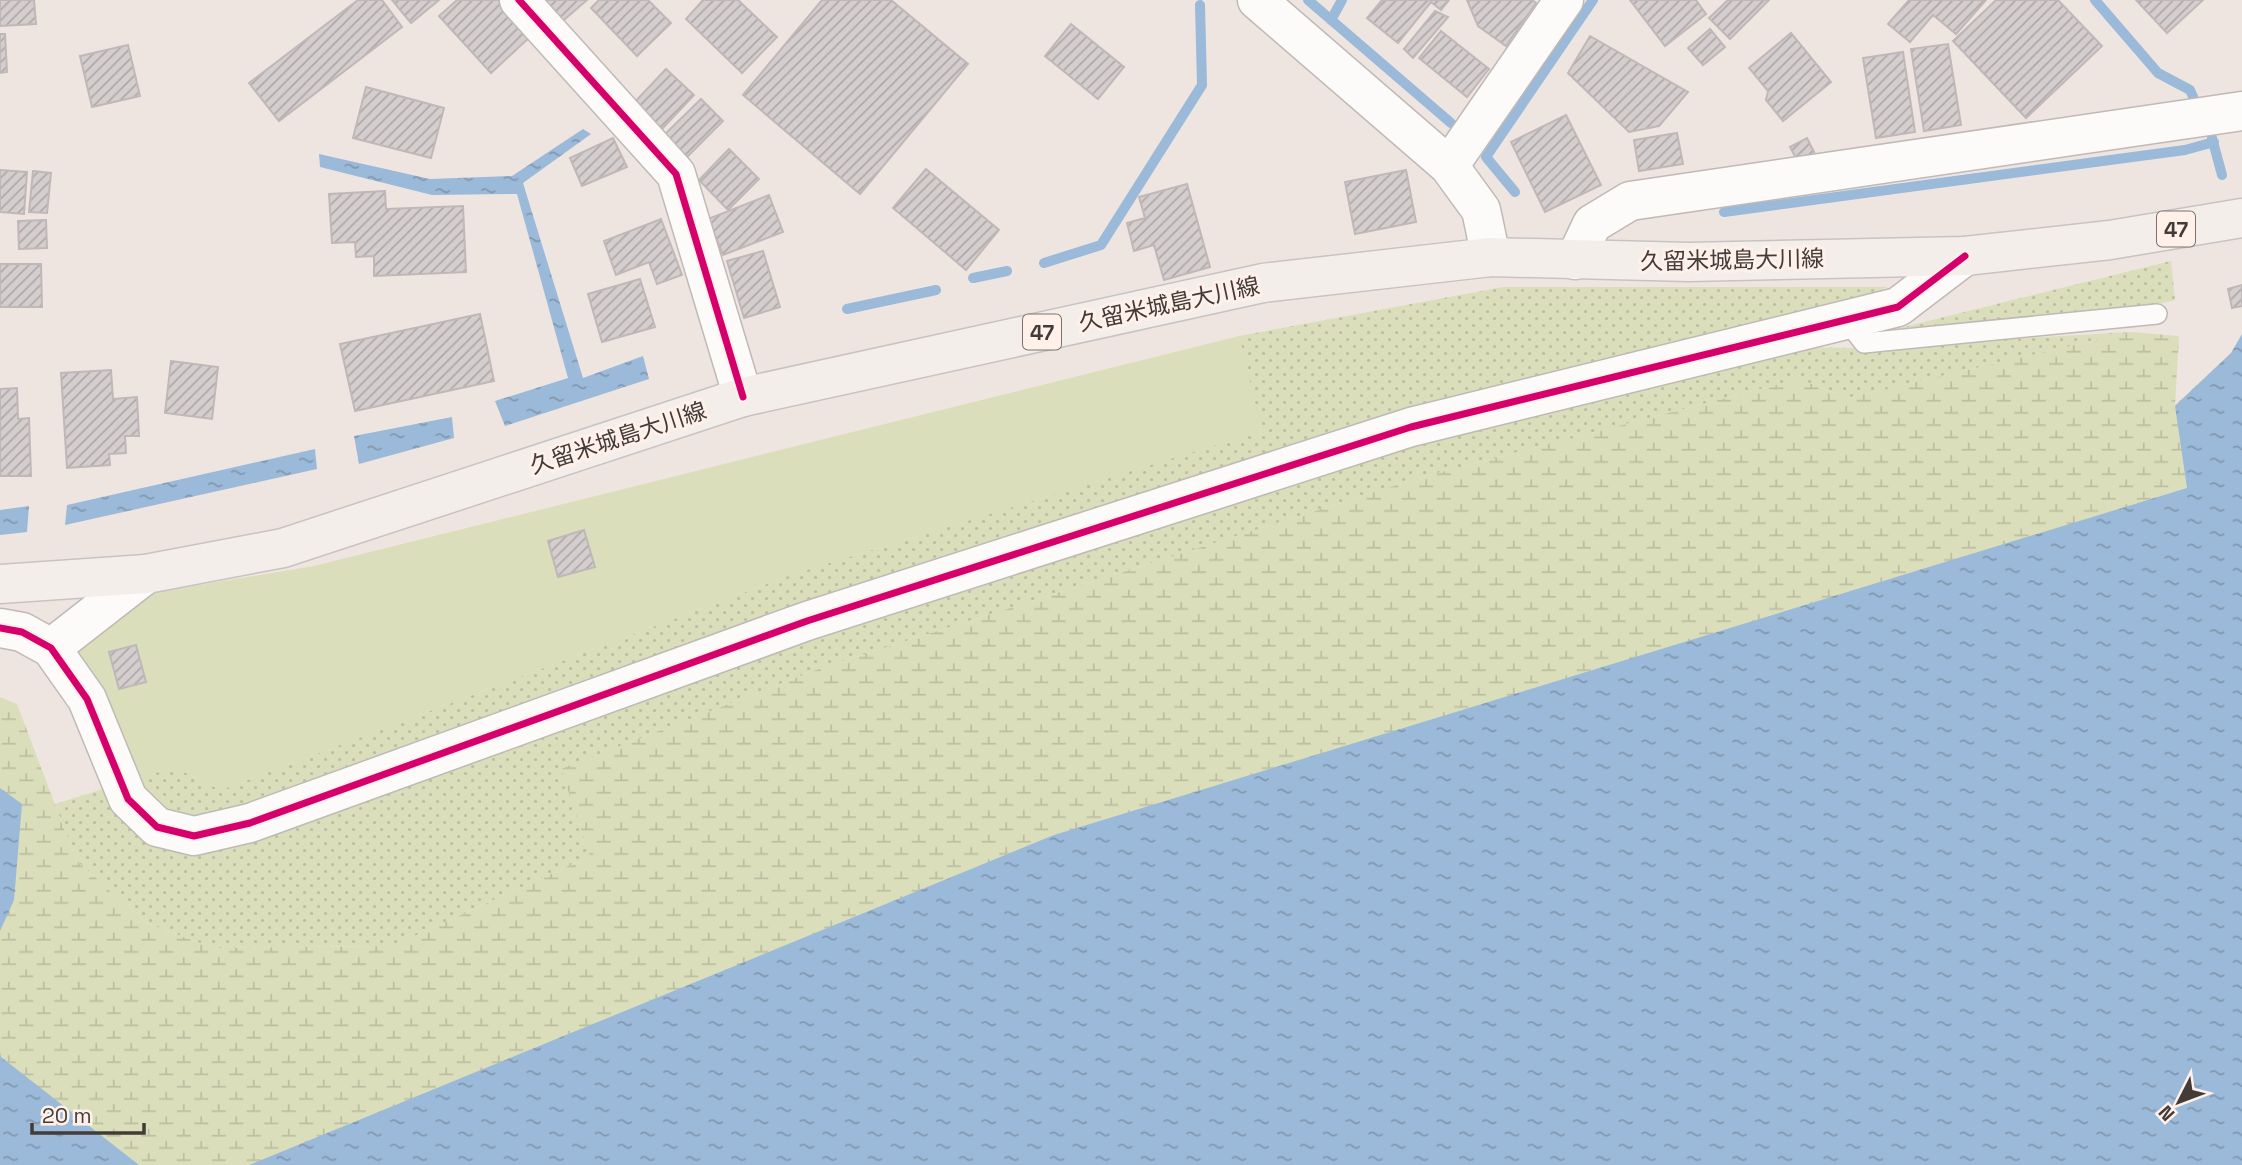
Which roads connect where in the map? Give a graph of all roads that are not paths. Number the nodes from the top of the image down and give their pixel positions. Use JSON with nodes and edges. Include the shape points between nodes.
{"nodes":[{"id":1,"x":519,"y":0,"type":"edge"},
{"id":2,"x":1257,"y":0,"type":"edge"},
{"id":3,"x":1564,"y":0,"type":"edge"},
{"id":4,"x":2234,"y":112,"type":"edge"},
{"id":5,"x":1449,"y":166,"type":"junction"},
{"id":6,"x":2242,"y":218,"type":"edge"},
{"id":7,"x":1965,"y":256,"type":"junction"},
{"id":8,"x":1491,"y":257,"type":"junction"},
{"id":9,"x":1575,"y":260,"type":"junction"},
{"id":10,"x":2157,"y":314,"type":"dead end"},
{"id":11,"x":1846,"y":320,"type":"junction"},
{"id":12,"x":743,"y":397,"type":"junction"},
{"id":13,"x":146,"y":574,"type":"junction"},
{"id":14,"x":0,"y":584,"type":"edge"},
{"id":15,"x":0,"y":628,"type":"edge"},
{"id":16,"x":51,"y":648,"type":"junction"}],
"edges":[{"from":1,"to":12,"type":"street","via":[[676,174]]},
{"from":2,"to":5,"type":"street"},
{"from":3,"to":5,"type":"street"},
{"from":4,"to":9,"type":"street","via":[[1630,201],[1592,224]]},
{"from":5,"to":8,"type":"street","via":[[1481,210]]},
{"from":6,"to":7,"type":"main road","name":"久留米城島大川線","number":"47","via":[[2110,240]]},
{"from":7,"to":9,"type":"main road","name":"久留米城島大川線","number":"47"},
{"from":7,"to":11,"type":"street","via":[[1898,307]]},
{"from":8,"to":9,"type":"main road","name":"久留米城島大川線","number":"47"},
{"from":8,"to":12,"type":"main road","name":"久留米城島大川線","number":"47","via":[[1263,283]]},
{"from":10,"to":11,"type":"lane","via":[[1864,343]]},
{"from":11,"to":16,"type":"street","via":[[1411,427],[807,621],[250,823],[194,836],[157,827],[128,799],[87,699]]},
{"from":12,"to":13,"type":"main road","name":"久留米城島大川線","number":"47","via":[[283,548]]},
{"from":13,"to":14,"type":"main road","name":"久留米城島大川線","number":"47"},
{"from":13,"to":16,"type":"street"},
{"from":15,"to":16,"type":"street","via":[[22,632]]}]}
